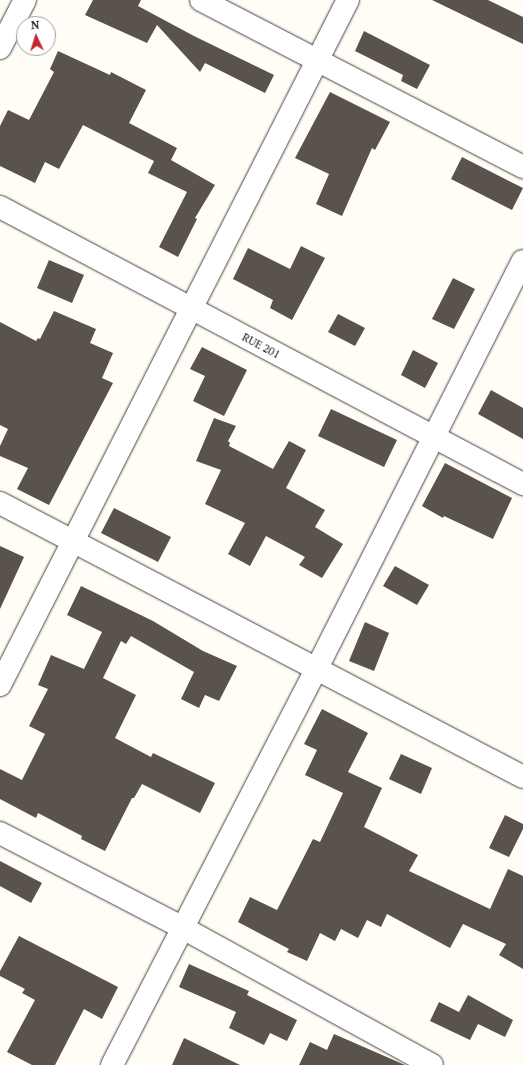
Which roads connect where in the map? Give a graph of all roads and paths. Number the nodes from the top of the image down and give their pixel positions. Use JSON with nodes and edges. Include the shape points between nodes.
{"nodes":[{"id":1,"x":25,"y":0,"type":"edge"},
{"id":2,"x":201,"y":0,"type":"edge"},
{"id":3,"x":348,"y":0,"type":"edge"},
{"id":4,"x":0,"y":48,"type":"edge"},
{"id":5,"x":317,"y":60,"type":"junction"},
{"id":6,"x":523,"y":167,"type":"edge"},
{"id":7,"x":0,"y":207,"type":"edge"},
{"id":8,"x":523,"y":261,"type":"edge"},
{"id":9,"x":191,"y":308,"type":"junction"},
{"id":10,"x":434,"y":437,"type":"junction"},
{"id":11,"x":523,"y":484,"type":"edge"},
{"id":12,"x":0,"y":503,"type":"edge"},
{"id":13,"x":73,"y":542,"type":"junction"},
{"id":14,"x":316,"y":670,"type":"junction"},
{"id":15,"x":0,"y":685,"type":"edge"},
{"id":16,"x":523,"y":777,"type":"edge"},
{"id":17,"x":0,"y":833,"type":"edge"},
{"id":18,"x":183,"y":928,"type":"junction"},
{"id":19,"x":112,"y":1065,"type":"edge"},
{"id":20,"x":432,"y":1065,"type":"edge"}],
"edges":[{"from":1,"to":4,"type":"street"},
{"from":2,"to":5,"type":"street"},
{"from":3,"to":5,"type":"street"},
{"from":5,"to":6,"type":"street"},
{"from":5,"to":9,"type":"street"},
{"from":7,"to":9,"type":"street","name":"RUE 201"},
{"from":8,"to":10,"type":"street"},
{"from":9,"to":10,"type":"street","name":"RUE 201"},
{"from":9,"to":13,"type":"street"},
{"from":10,"to":11,"type":"street","name":"RUE 201"},
{"from":10,"to":14,"type":"street"},
{"from":12,"to":13,"type":"street"},
{"from":13,"to":14,"type":"street"},
{"from":13,"to":15,"type":"street"},
{"from":14,"to":16,"type":"street"},
{"from":14,"to":18,"type":"street"},
{"from":17,"to":18,"type":"street"},
{"from":18,"to":19,"type":"street"},
{"from":18,"to":20,"type":"street"}]}
